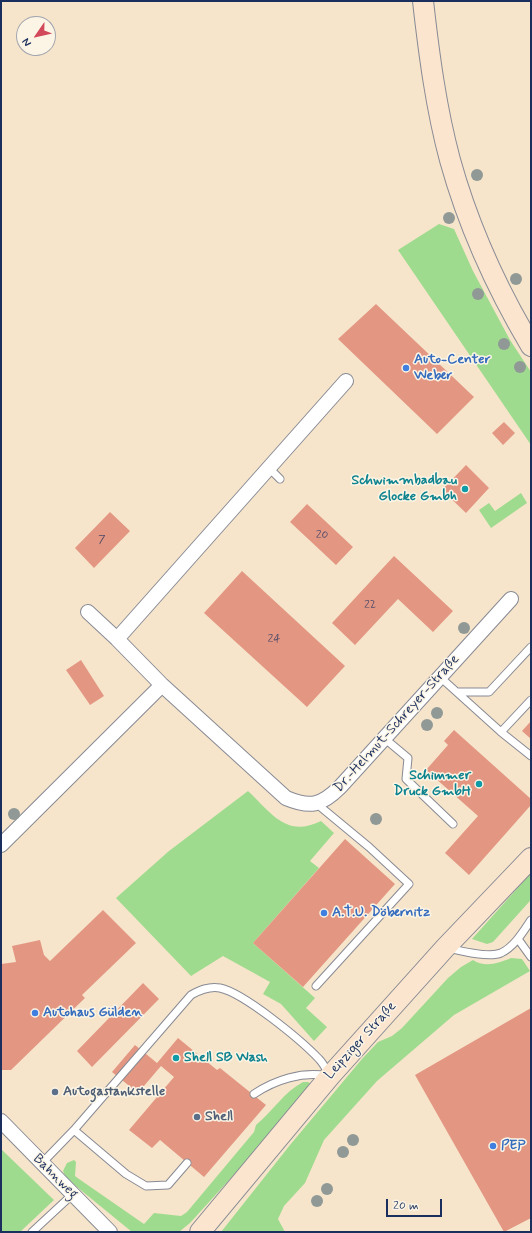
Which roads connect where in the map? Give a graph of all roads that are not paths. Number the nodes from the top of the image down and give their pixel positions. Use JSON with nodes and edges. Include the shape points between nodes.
{"nodes":[{"id":1,"x":423,"y":1,"type":"edge"},
{"id":2,"x":531,"y":346,"type":"edge"},
{"id":3,"x":346,"y":381,"type":"dead end"},
{"id":4,"x":269,"y":468,"type":"junction"},
{"id":5,"x":280,"y":479,"type":"dead end"},
{"id":6,"x":511,"y":599,"type":"dead end"},
{"id":7,"x":88,"y":612,"type":"dead end"},
{"id":8,"x":117,"y":639,"type":"junction"},
{"id":9,"x":531,"y":647,"type":"edge"},
{"id":10,"x":440,"y":677,"type":"junction"},
{"id":11,"x":162,"y":686,"type":"junction"},
{"id":12,"x":457,"y":692,"type":"junction"},
{"id":13,"x":531,"y":700,"type":"edge"},
{"id":14,"x":501,"y":732,"type":"junction"},
{"id":15,"x":384,"y":738,"type":"junction"},
{"id":16,"x":531,"y":756,"type":"edge"},
{"id":17,"x":317,"y":804,"type":"junction"},
{"id":18,"x":453,"y":824,"type":"dead end"},
{"id":19,"x":1,"y":845,"type":"edge"},
{"id":20,"x":531,"y":858,"type":"edge"},
{"id":21,"x":531,"y":920,"type":"edge"},
{"id":22,"x":518,"y":939,"type":"junction"},
{"id":23,"x":446,"y":948,"type":"junction"},
{"id":24,"x":531,"y":957,"type":"edge"},
{"id":25,"x":316,"y":986,"type":"dead end"},
{"id":26,"x":330,"y":1076,"type":"junction"},
{"id":27,"x":254,"y":1094,"type":"dead end"},
{"id":28,"x":1,"y":1121,"type":"edge"},
{"id":29,"x":74,"y":1130,"type":"junction"},
{"id":30,"x":42,"y":1163,"type":"junction"},
{"id":31,"x":187,"y":1163,"type":"dead end"},
{"id":32,"x":73,"y":1194,"type":"junction"},
{"id":33,"x":32,"y":1232,"type":"edge"},
{"id":34,"x":110,"y":1232,"type":"edge"},
{"id":35,"x":200,"y":1232,"type":"edge"}],
"edges":[{"from":1,"to":2,"type":"street","via":[[439,107],[450,159],[464,205],[481,249],[509,308]]},
{"from":3,"to":4,"type":"street"},
{"from":4,"to":5,"type":"lane"},
{"from":4,"to":8,"type":"street"},
{"from":6,"to":10,"type":"street","name":"Dr.-Helmut-Schreyer-Straße"},
{"from":7,"to":8,"type":"street"},
{"from":8,"to":11,"type":"street"},
{"from":9,"to":12,"type":"lane","via":[[489,692]]},
{"from":10,"to":12,"type":"lane"},
{"from":10,"to":15,"type":"street","name":"Dr.-Helmut-Schreyer-Straße"},
{"from":11,"to":17,"type":"street","via":[[286,798],[300,804]]},
{"from":11,"to":19,"type":"street"},
{"from":12,"to":14,"type":"lane"},
{"from":13,"to":14,"type":"lane"},
{"from":14,"to":16,"type":"lane"},
{"from":15,"to":17,"type":"street","name":"Dr.-Helmut-Schreyer-Straße","via":[[330,797]]},
{"from":15,"to":18,"type":"lane","via":[[408,758],[406,779]]},
{"from":17,"to":25,"type":"lane","via":[[409,884]]},
{"from":20,"to":23,"type":"street","name":"Leipziger Straße"},
{"from":21,"to":22,"type":"lane"},
{"from":22,"to":23,"type":"lane","via":[[501,953],[475,953]]},
{"from":22,"to":24,"type":"lane"},
{"from":23,"to":26,"type":"street","name":"Leipziger Straße"},
{"from":26,"to":27,"type":"lane","via":[[307,1074],[275,1083]]},
{"from":26,"to":29,"type":"lane","via":[[319,1059],[270,1017],[233,992],[204,988],[191,995]]},
{"from":26,"to":35,"type":"street","name":"Leipziger Straße"},
{"from":28,"to":30,"type":"street","name":"Bahnweg"},
{"from":29,"to":30,"type":"lane"},
{"from":29,"to":31,"type":"lane","via":[[126,1174],[146,1186],[168,1185]]},
{"from":30,"to":32,"type":"street","name":"Bahnweg"},
{"from":32,"to":33,"type":"lane"},
{"from":32,"to":34,"type":"street","name":"Bahnweg"}]}
